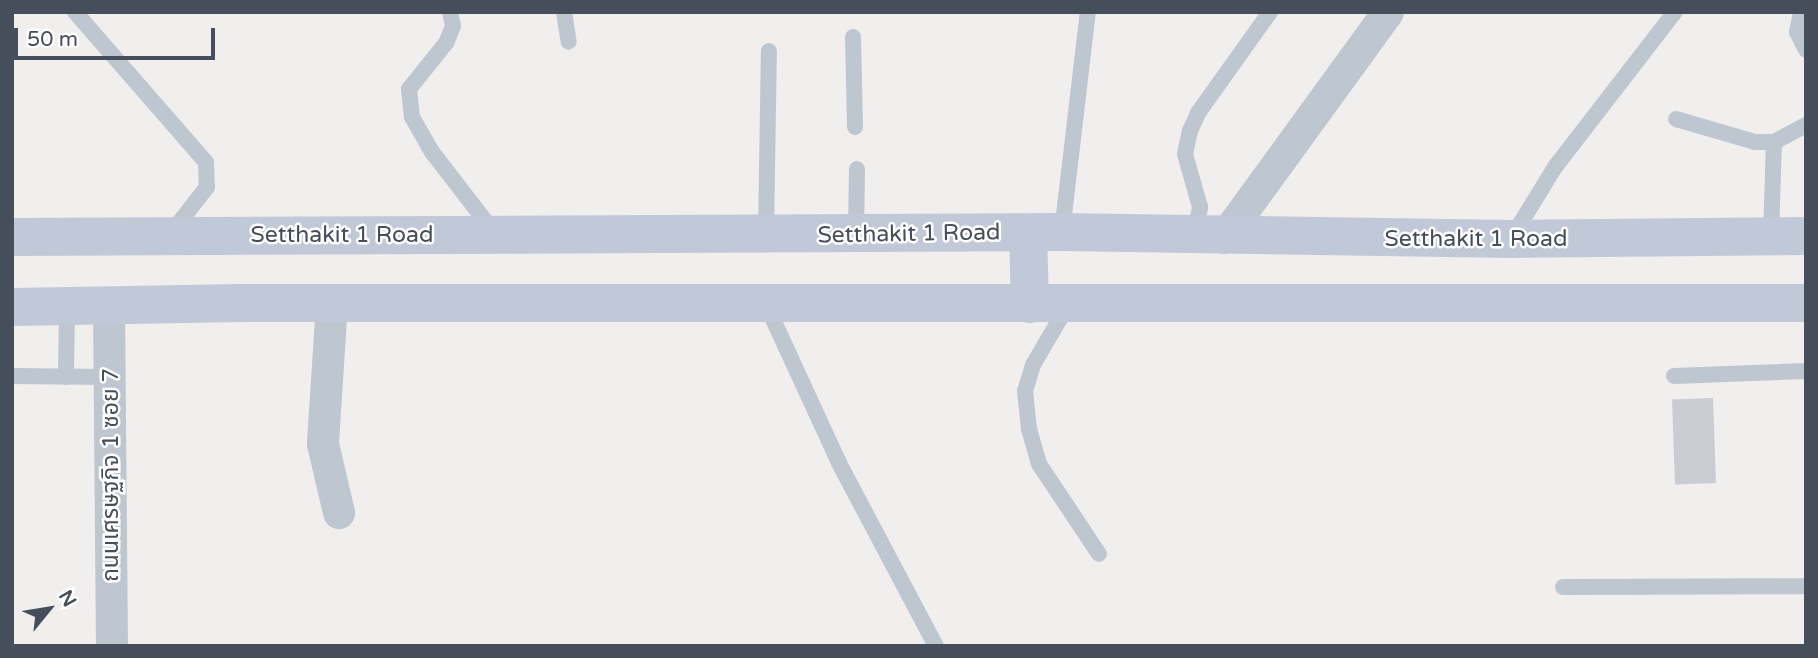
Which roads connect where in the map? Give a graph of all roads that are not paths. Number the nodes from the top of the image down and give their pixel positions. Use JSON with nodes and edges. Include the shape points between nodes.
{"nodes":[{"id":1,"x":75,"y":12,"type":"edge"},
{"id":2,"x":450,"y":12,"type":"edge"},
{"id":3,"x":564,"y":12,"type":"edge"},
{"id":4,"x":1088,"y":12,"type":"edge"},
{"id":5,"x":1270,"y":12,"type":"edge"},
{"id":6,"x":1388,"y":12,"type":"edge"},
{"id":7,"x":1675,"y":12,"type":"edge"},
{"id":8,"x":1801,"y":12,"type":"edge"},
{"id":9,"x":853,"y":37,"type":"dead end"},
{"id":10,"x":569,"y":42,"type":"dead end"},
{"id":11,"x":1806,"y":50,"type":"edge"},
{"id":12,"x":769,"y":51,"type":"dead end"},
{"id":13,"x":1676,"y":119,"type":"dead end"},
{"id":14,"x":1806,"y":125,"type":"edge"},
{"id":15,"x":855,"y":127,"type":"dead end"},
{"id":16,"x":1774,"y":142,"type":"junction"},
{"id":17,"x":857,"y":169,"type":"dead end"},
{"id":18,"x":1045,"y":232,"type":"junction"},
{"id":19,"x":169,"y":235,"type":"junction"},
{"id":20,"x":496,"y":235,"type":"junction"},
{"id":21,"x":766,"y":236,"type":"junction"},
{"id":22,"x":856,"y":236,"type":"junction"},
{"id":23,"x":1789,"y":236,"type":"edge"},
{"id":24,"x":12,"y":237,"type":"edge"},
{"id":25,"x":1209,"y":237,"type":"junction"},
{"id":26,"x":1511,"y":239,"type":"junction"},
{"id":27,"x":332,"y":303,"type":"junction"},
{"id":28,"x":1806,"y":303,"type":"edge"},
{"id":29,"x":766,"y":304,"type":"junction"},
{"id":30,"x":1030,"y":304,"type":"junction"},
{"id":31,"x":1068,"y":304,"type":"junction"},
{"id":32,"x":109,"y":305,"type":"junction"},
{"id":33,"x":67,"y":306,"type":"junction"},
{"id":34,"x":12,"y":307,"type":"edge"},
{"id":35,"x":1806,"y":371,"type":"edge"},
{"id":36,"x":12,"y":376,"type":"edge"},
{"id":37,"x":1674,"y":376,"type":"dead end"},
{"id":38,"x":66,"y":377,"type":"junction"},
{"id":39,"x":110,"y":377,"type":"junction"},
{"id":40,"x":339,"y":513,"type":"dead end"},
{"id":41,"x":1099,"y":554,"type":"dead end"},
{"id":42,"x":1806,"y":586,"type":"edge"},
{"id":43,"x":1563,"y":587,"type":"dead end"},
{"id":44,"x":112,"y":646,"type":"edge"},
{"id":45,"x":936,"y":646,"type":"edge"}],
"edges":[{"from":1,"to":19,"type":"lane","via":[[206,162],[207,187]]},
{"from":2,"to":20,"type":"lane","via":[[453,26],[446,43],[409,89],[411,117]]},
{"from":3,"to":10,"type":"lane"},
{"from":4,"to":18,"type":"lane"},
{"from":5,"to":25,"type":"lane","via":[[1190,131],[1185,155]]},
{"from":6,"to":25,"type":"street"},
{"from":7,"to":26,"type":"lane","via":[[1568,149]]},
{"from":8,"to":11,"type":"lane","via":[[1797,32]]},
{"from":9,"to":15,"type":"lane"},
{"from":12,"to":21,"type":"lane"},
{"from":13,"to":16,"type":"lane","via":[[1740,140]]},
{"from":14,"to":16,"type":"lane"},
{"from":16,"to":23,"type":"lane"},
{"from":17,"to":22,"type":"lane"},
{"from":18,"to":22,"type":"main road","name":"Setthakit 1 Road"},
{"from":18,"to":25,"type":"main road","name":"Setthakit 1 Road"},
{"from":18,"to":30,"type":"main road"},
{"from":19,"to":20,"type":"main road","name":"Setthakit 1 Road"},
{"from":19,"to":24,"type":"main road","name":"Setthakit 1 Road"},
{"from":20,"to":21,"type":"main road","name":"Setthakit 1 Road"},
{"from":21,"to":22,"type":"main road","name":"Setthakit 1 Road"},
{"from":23,"to":26,"type":"main road","name":"Setthakit 1 Road"},
{"from":25,"to":26,"type":"main road","name":"Setthakit 1 Road"},
{"from":27,"to":29,"type":"main road"},
{"from":27,"to":32,"type":"main road"},
{"from":27,"to":40,"type":"street","via":[[323,444]]},
{"from":28,"to":31,"type":"main road"},
{"from":29,"to":30,"type":"main road"},
{"from":29,"to":45,"type":"lane","via":[[839,463]]},
{"from":30,"to":31,"type":"main road"},
{"from":31,"to":41,"type":"lane","via":[[1033,365],[1025,391],[1029,429],[1039,464]]},
{"from":32,"to":33,"type":"main road"},
{"from":32,"to":39,"type":"street","name":"ถนนเศรษฐกิจ 1 ซอย 7"},
{"from":33,"to":34,"type":"main road"},
{"from":33,"to":38,"type":"lane"},
{"from":35,"to":37,"type":"lane"},
{"from":36,"to":38,"type":"lane"},
{"from":38,"to":39,"type":"lane"},
{"from":39,"to":44,"type":"street","name":"ถนนเศรษฐกิจ 1 ซอย 7"},
{"from":42,"to":43,"type":"lane"}]}
